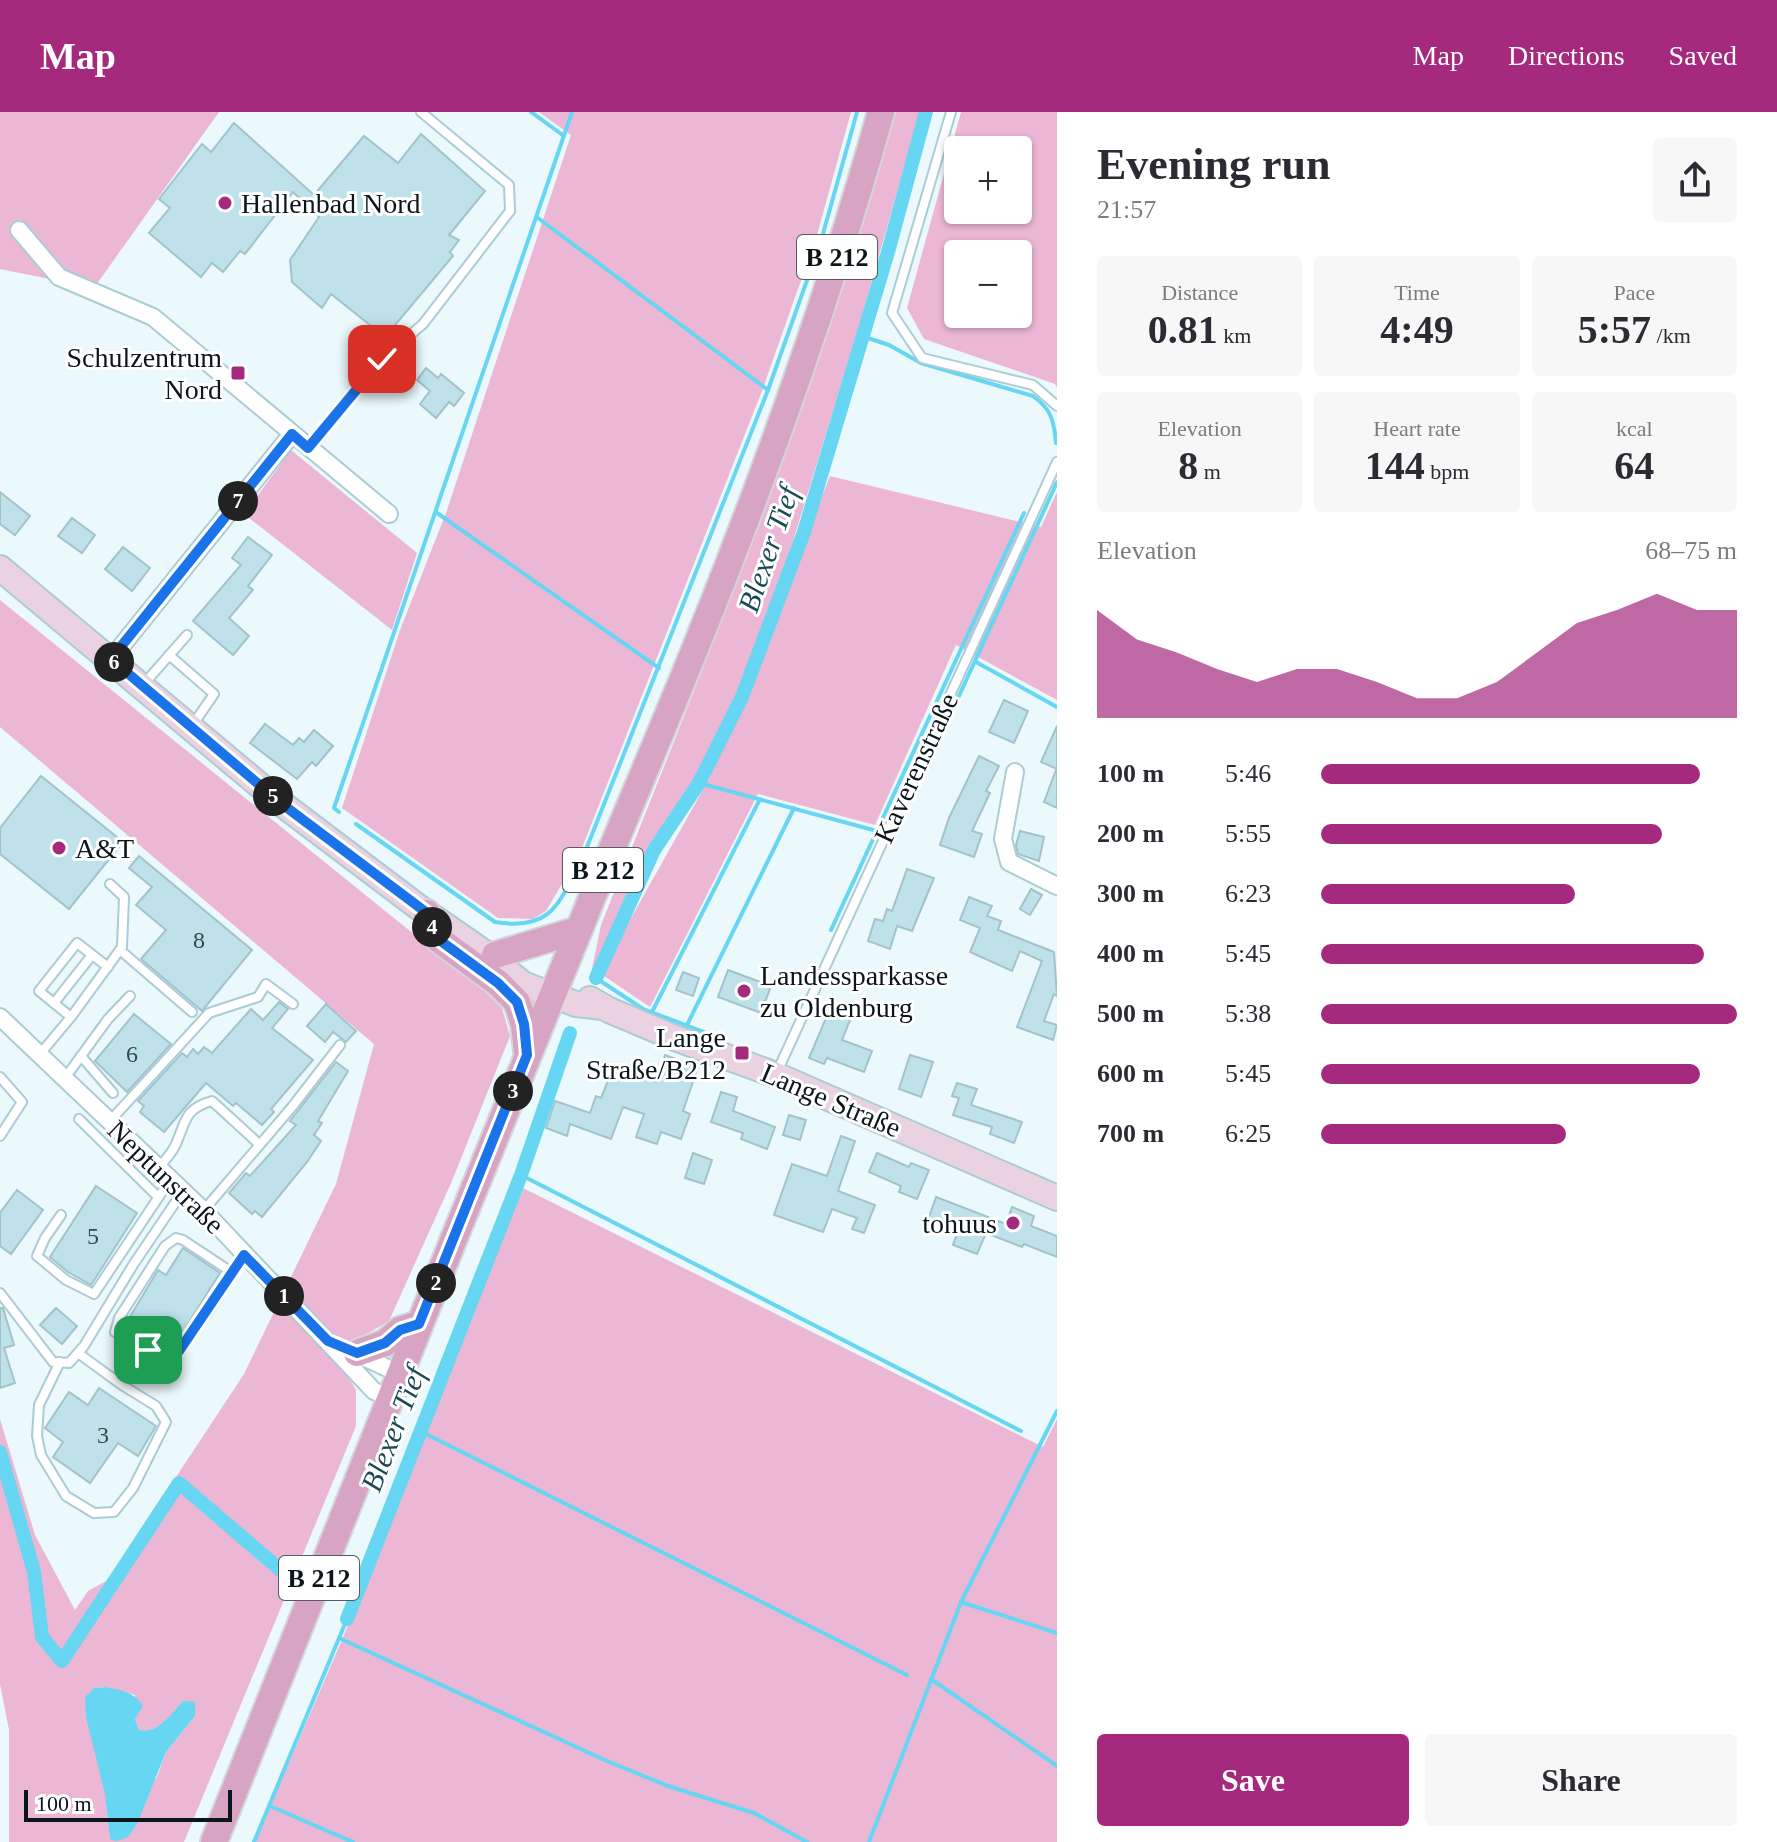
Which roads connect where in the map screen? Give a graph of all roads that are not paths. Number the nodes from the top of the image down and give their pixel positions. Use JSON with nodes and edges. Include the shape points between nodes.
{"nodes":[{"id":1,"x":421,"y":112,"type":"edge"},
{"id":2,"x":881,"y":112,"type":"edge"},
{"id":3,"x":951,"y":112,"type":"edge"},
{"id":4,"x":19,"y":230,"type":"dead end"},
{"id":5,"x":1057,"y":406,"type":"edge"},
{"id":6,"x":292,"y":434,"type":"junction"},
{"id":7,"x":308,"y":448,"type":"junction"},
{"id":8,"x":1057,"y":462,"type":"edge"},
{"id":9,"x":389,"y":514,"type":"dead end"},
{"id":10,"x":0,"y":568,"type":"edge"},
{"id":11,"x":187,"y":635,"type":"dead end"},
{"id":12,"x":169,"y":655,"type":"junction"},
{"id":13,"x":111,"y":659,"type":"junction"},
{"id":14,"x":142,"y":685,"type":"junction"},
{"id":15,"x":191,"y":727,"type":"junction"},
{"id":16,"x":1015,"y":772,"type":"dead end"},
{"id":17,"x":110,"y":884,"type":"dead end"},
{"id":18,"x":1057,"y":886,"type":"edge"},
{"id":19,"x":427,"y":913,"type":"junction"},
{"id":20,"x":578,"y":930,"type":"junction"},
{"id":21,"x":120,"y":950,"type":"junction"},
{"id":22,"x":489,"y":953,"type":"junction"},
{"id":23,"x":92,"y":955,"type":"junction"},
{"id":24,"x":108,"y":967,"type":"junction"},
{"id":25,"x":555,"y":989,"type":"junction"},
{"id":26,"x":130,"y":996,"type":"dead end"},
{"id":27,"x":54,"y":1003,"type":"junction"},
{"id":28,"x":293,"y":1004,"type":"dead end"},
{"id":29,"x":192,"y":1012,"type":"dead end"},
{"id":30,"x":0,"y":1017,"type":"edge"},
{"id":31,"x":71,"y":1017,"type":"junction"},
{"id":32,"x":340,"y":1045,"type":"dead end"},
{"id":33,"x":40,"y":1055,"type":"junction"},
{"id":34,"x":527,"y":1055,"type":"junction"},
{"id":35,"x":81,"y":1056,"type":"junction"},
{"id":36,"x":776,"y":1075,"type":"junction"},
{"id":37,"x":0,"y":1077,"type":"edge"},
{"id":38,"x":64,"y":1078,"type":"junction"},
{"id":39,"x":113,"y":1093,"type":"dead end"},
{"id":40,"x":79,"y":1119,"type":"dead end"},
{"id":41,"x":110,"y":1122,"type":"junction"},
{"id":42,"x":0,"y":1136,"type":"edge"},
{"id":43,"x":259,"y":1144,"type":"junction"},
{"id":44,"x":171,"y":1179,"type":"junction"},
{"id":45,"x":158,"y":1197,"type":"junction"},
{"id":46,"x":1057,"y":1198,"type":"edge"},
{"id":47,"x":204,"y":1211,"type":"junction"},
{"id":48,"x":61,"y":1215,"type":"dead end"},
{"id":49,"x":244,"y":1255,"type":"junction"},
{"id":50,"x":233,"y":1273,"type":"junction"},
{"id":51,"x":0,"y":1293,"type":"edge"},
{"id":52,"x":419,"y":1324,"type":"junction"},
{"id":53,"x":328,"y":1341,"type":"junction"},
{"id":54,"x":78,"y":1353,"type":"junction"},
{"id":55,"x":357,"y":1353,"type":"junction"},
{"id":56,"x":60,"y":1362,"type":"junction"},
{"id":57,"x":395,"y":1386,"type":"junction"},
{"id":58,"x":214,"y":1842,"type":"edge"}],
"edges":[{"from":1,"to":7,"type":"lane","via":[[509,185],[510,211],[423,324],[382,359]]},
{"from":2,"to":20,"type":"main road","number":"B 212","via":[[790,401],[696,647]]},
{"from":3,"to":5,"type":"lane","via":[[892,313],[922,358],[1033,385]]},
{"from":4,"to":6,"type":"street","via":[[59,277],[153,317]]},
{"from":6,"to":7,"type":"street"},
{"from":6,"to":13,"type":"street"},
{"from":7,"to":9,"type":"street"},
{"from":8,"to":36,"type":"lane","name":"Kaverenstraße"},
{"from":10,"to":13,"type":"street","name":"Lange Straße"},
{"from":11,"to":12,"type":"lane"},
{"from":12,"to":14,"type":"lane"},
{"from":12,"to":15,"type":"lane","via":[[214,694]]},
{"from":13,"to":14,"type":"street","name":"Lange Straße"},
{"from":14,"to":15,"type":"street","name":"Lange Straße"},
{"from":15,"to":19,"type":"street","name":"Lange Straße"},
{"from":16,"to":18,"type":"street","via":[[1003,839],[1009,862]]},
{"from":17,"to":21,"type":"lane","via":[[124,897]]},
{"from":19,"to":22,"type":"street","name":"Lange Straße"},
{"from":19,"to":34,"type":"main road","via":[[438,939],[517,1002]]},
{"from":20,"to":22,"type":"main road","number":"B 212"},
{"from":20,"to":25,"type":"main road","number":"B 212"},
{"from":21,"to":24,"type":"lane"},
{"from":21,"to":29,"type":"lane"},
{"from":22,"to":25,"type":"street","name":"Lange Straße"},
{"from":23,"to":24,"type":"lane"},
{"from":23,"to":27,"type":"lane"},
{"from":23,"to":27,"type":"lane","via":[[77,943],[39,991]]},
{"from":24,"to":31,"type":"lane"},
{"from":25,"to":34,"type":"main road","number":"B 212"},
{"from":25,"to":36,"type":"street","name":"Lange Straße","via":[[582,993],[675,1038]]},
{"from":26,"to":35,"type":"lane"},
{"from":27,"to":31,"type":"lane"},
{"from":28,"to":41,"type":"lane","via":[[266,984],[258,997],[209,1013]]},
{"from":30,"to":33,"type":"street","name":"Neptunstraße"},
{"from":31,"to":33,"type":"lane"},
{"from":32,"to":43,"type":"lane"},
{"from":33,"to":38,"type":"street","name":"Neptunstraße"},
{"from":34,"to":52,"type":"main road","number":"B 212"},
{"from":35,"to":38,"type":"lane"},
{"from":35,"to":39,"type":"lane"},
{"from":36,"to":46,"type":"street","name":"Lange Straße"},
{"from":37,"to":42,"type":"lane","via":[[22,1102]]},
{"from":38,"to":41,"type":"street","name":"Neptunstraße"},
{"from":40,"to":45,"type":"lane"},
{"from":41,"to":44,"type":"street","name":"Neptunstraße"},
{"from":43,"to":44,"type":"lane","via":[[212,1101],[196,1106],[180,1128]]},
{"from":43,"to":47,"type":"lane"},
{"from":44,"to":45,"type":"lane"},
{"from":44,"to":47,"type":"street","name":"Neptunstraße"},
{"from":44,"to":54,"type":"lane"},
{"from":45,"to":48,"type":"lane","via":[[94,1294],[37,1256]]},
{"from":47,"to":49,"type":"street","name":"Neptunstraße"},
{"from":49,"to":50,"type":"lane"},
{"from":49,"to":53,"type":"street","name":"Neptunstraße"},
{"from":50,"to":50,"type":"lane","via":[[179,1351],[166,1359],[115,1332],[165,1246],[176,1238]]},
{"from":51,"to":56,"type":"lane","via":[[53,1362]]},
{"from":52,"to":55,"type":"main road"},
{"from":52,"to":57,"type":"main road","number":"B 212"},
{"from":53,"to":55,"type":"street","name":"Neptunstraße"},
{"from":53,"to":57,"type":"street","name":"Neptunstraße","via":[[374,1391]]},
{"from":54,"to":56,"type":"lane","via":[[69,1363]]},
{"from":54,"to":56,"type":"lane","via":[[156,1406],[166,1422],[133,1488],[114,1512],[94,1513],[66,1496],[41,1455],[39,1405]]},
{"from":55,"to":57,"type":"street","name":"Neptunstraße"},
{"from":57,"to":58,"type":"main road","number":"B 212"}]}
